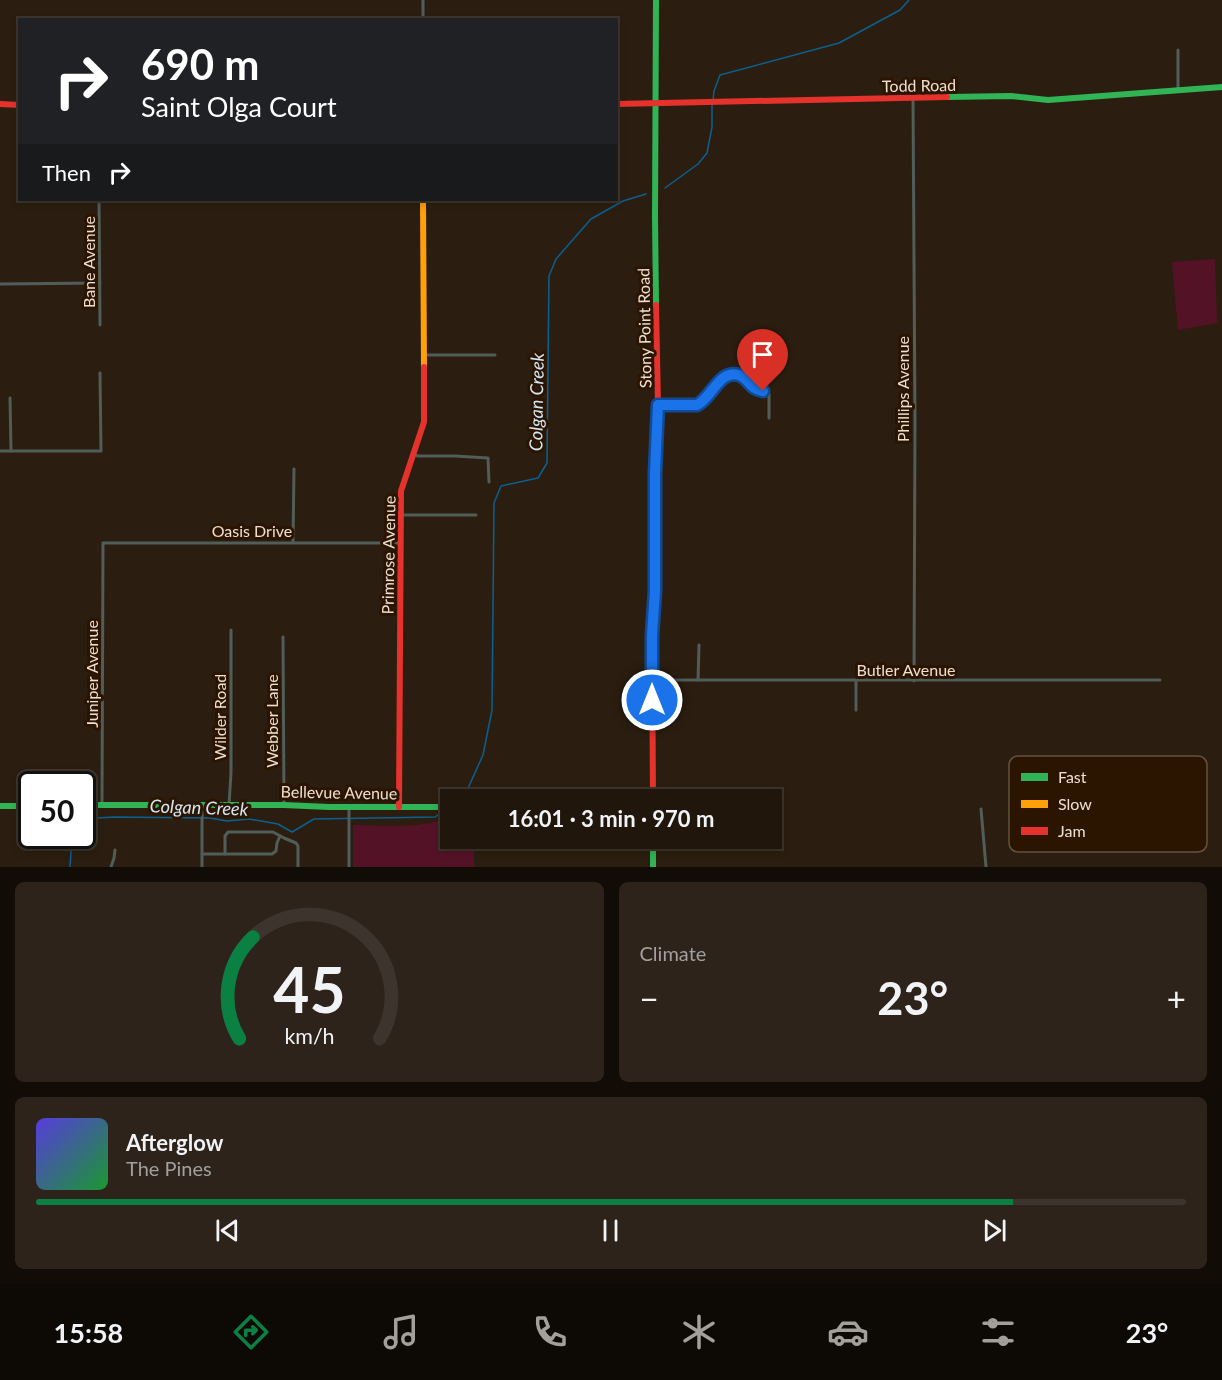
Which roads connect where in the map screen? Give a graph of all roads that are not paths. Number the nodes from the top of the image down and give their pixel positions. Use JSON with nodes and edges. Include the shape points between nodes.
{"nodes":[{"id":1,"x":423,"y":0,"type":"edge"},
{"id":2,"x":656,"y":0,"type":"edge"},
{"id":3,"x":423,"y":18,"type":"edge"},
{"id":4,"x":1178,"y":50,"type":"dead end"},
{"id":5,"x":1222,"y":87,"type":"edge"},
{"id":6,"x":1178,"y":91,"type":"junction"},
{"id":7,"x":913,"y":98,"type":"junction"},
{"id":8,"x":0,"y":104,"type":"edge"},
{"id":9,"x":618,"y":104,"type":"edge"},
{"id":10,"x":657,"y":104,"type":"junction"},
{"id":11,"x":18,"y":105,"type":"edge"},
{"id":12,"x":99,"y":201,"type":"edge"},
{"id":13,"x":423,"y":201,"type":"edge"},
{"id":14,"x":100,"y":283,"type":"junction"},
{"id":15,"x":0,"y":284,"type":"edge"},
{"id":16,"x":100,"y":325,"type":"dead end"},
{"id":17,"x":424,"y":355,"type":"junction"},
{"id":18,"x":495,"y":355,"type":"dead end"},
{"id":19,"x":100,"y":373,"type":"dead end"},
{"id":20,"x":10,"y":398,"type":"dead end"},
{"id":21,"x":658,"y":405,"type":"junction"},
{"id":22,"x":769,"y":418,"type":"dead end"},
{"id":23,"x":0,"y":451,"type":"edge"},
{"id":24,"x":10,"y":451,"type":"junction"},
{"id":25,"x":413,"y":454,"type":"junction"},
{"id":26,"x":294,"y":469,"type":"dead end"},
{"id":27,"x":489,"y":482,"type":"dead end"},
{"id":28,"x":401,"y":515,"type":"junction"},
{"id":29,"x":476,"y":515,"type":"dead end"},
{"id":30,"x":293,"y":542,"type":"junction"},
{"id":31,"x":103,"y":543,"type":"joint"},
{"id":32,"x":400,"y":543,"type":"junction"},
{"id":33,"x":231,"y":630,"type":"dead end"},
{"id":34,"x":282,"y":637,"type":"dead end"},
{"id":35,"x":699,"y":645,"type":"dead end"},
{"id":36,"x":652,"y":680,"type":"junction"},
{"id":37,"x":698,"y":680,"type":"junction"},
{"id":38,"x":1160,"y":680,"type":"dead end"},
{"id":39,"x":856,"y":681,"type":"junction"},
{"id":40,"x":914,"y":681,"type":"junction"},
{"id":41,"x":856,"y":711,"type":"dead end"},
{"id":42,"x":653,"y":789,"type":"edge"},
{"id":43,"x":96,"y":805,"type":"edge"},
{"id":44,"x":102,"y":805,"type":"junction"},
{"id":45,"x":202,"y":805,"type":"junction"},
{"id":46,"x":229,"y":805,"type":"junction"},
{"id":47,"x":284,"y":805,"type":"junction"},
{"id":48,"x":0,"y":806,"type":"edge"},
{"id":49,"x":18,"y":806,"type":"edge"},
{"id":50,"x":399,"y":807,"type":"junction"},
{"id":51,"x":440,"y":807,"type":"edge"},
{"id":52,"x":981,"y":809,"type":"dead end"},
{"id":53,"x":349,"y":811,"type":"junction"},
{"id":54,"x":280,"y":836,"type":"junction"},
{"id":55,"x":653,"y":849,"type":"edge"},
{"id":56,"x":115,"y":850,"type":"dead end"},
{"id":57,"x":202,"y":854,"type":"junction"},
{"id":58,"x":225,"y":854,"type":"junction"},
{"id":59,"x":111,"y":867,"type":"edge"},
{"id":60,"x":202,"y":867,"type":"edge"},
{"id":61,"x":298,"y":867,"type":"edge"},
{"id":62,"x":349,"y":867,"type":"edge"},
{"id":63,"x":653,"y":867,"type":"edge"},
{"id":64,"x":986,"y":867,"type":"edge"}],
"edges":[{"from":1,"to":3,"type":"street"},
{"from":2,"to":10,"type":"main road","name":"Stony Point Road"},
{"from":4,"to":6,"type":"street"},
{"from":5,"to":6,"type":"main road","name":"Todd Road"},
{"from":6,"to":7,"type":"main road","name":"Todd Road","via":[[1048,100],[1011,96]]},
{"from":7,"to":10,"type":"main road","name":"Todd Road"},
{"from":7,"to":40,"type":"street","name":"Phillips Avenue"},
{"from":8,"to":11,"type":"main road"},
{"from":9,"to":10,"type":"main road","name":"Todd Road"},
{"from":10,"to":21,"type":"main road","name":"Stony Point Road"},
{"from":12,"to":14,"type":"street","name":"Bane Avenue"},
{"from":13,"to":17,"type":"main road","name":"Primrose Avenue"},
{"from":14,"to":15,"type":"street"},
{"from":14,"to":16,"type":"street","name":"Bane Avenue"},
{"from":17,"to":18,"type":"street"},
{"from":17,"to":25,"type":"main road","name":"Primrose Avenue","via":[[424,422]]},
{"from":19,"to":24,"type":"street","via":[[101,452]]},
{"from":20,"to":24,"type":"street"},
{"from":21,"to":22,"type":"street","via":[[697,405],[723,378],[738,375],[769,394]]},
{"from":21,"to":36,"type":"main road","name":"Stony Point Road"},
{"from":23,"to":24,"type":"street"},
{"from":25,"to":27,"type":"street","via":[[488,458]]},
{"from":25,"to":28,"type":"main road","name":"Primrose Avenue","via":[[401,491]]},
{"from":26,"to":30,"type":"street"},
{"from":28,"to":29,"type":"street"},
{"from":28,"to":32,"type":"main road","name":"Primrose Avenue"},
{"from":30,"to":31,"type":"street","name":"Oasis Drive"},
{"from":30,"to":32,"type":"street","name":"Oasis Drive"},
{"from":31,"to":44,"type":"street","name":"Juniper Avenue"},
{"from":32,"to":50,"type":"main road","name":"Primrose Avenue"},
{"from":33,"to":46,"type":"street","name":"Wilder Road"},
{"from":34,"to":47,"type":"street","name":"Webber Lane"},
{"from":35,"to":37,"type":"street"},
{"from":36,"to":37,"type":"street","name":"Butler Avenue"},
{"from":36,"to":42,"type":"main road","name":"Stony Point Road"},
{"from":37,"to":39,"type":"street","name":"Butler Avenue"},
{"from":38,"to":40,"type":"street","name":"Butler Avenue"},
{"from":39,"to":40,"type":"street","name":"Butler Avenue"},
{"from":39,"to":41,"type":"street"},
{"from":43,"to":44,"type":"main road","name":"Bellevue Avenue"},
{"from":44,"to":45,"type":"main road","name":"Bellevue Avenue"},
{"from":45,"to":46,"type":"main road","name":"Bellevue Avenue"},
{"from":45,"to":57,"type":"street"},
{"from":46,"to":47,"type":"main road","name":"Bellevue Avenue"},
{"from":47,"to":53,"type":"main road","name":"Bellevue Avenue"},
{"from":48,"to":49,"type":"main road"},
{"from":50,"to":51,"type":"main road","name":"Bellevue Avenue"},
{"from":50,"to":53,"type":"main road","name":"Bellevue Avenue"},
{"from":52,"to":64,"type":"street"},
{"from":53,"to":62,"type":"street"},
{"from":54,"to":58,"type":"street","via":[[272,854]]},
{"from":54,"to":58,"type":"street","via":[[269,831],[228,832]]},
{"from":54,"to":61,"type":"street","via":[[298,846]]},
{"from":55,"to":63,"type":"main road"},
{"from":56,"to":59,"type":"street"},
{"from":57,"to":58,"type":"street"},
{"from":57,"to":60,"type":"street"}]}
